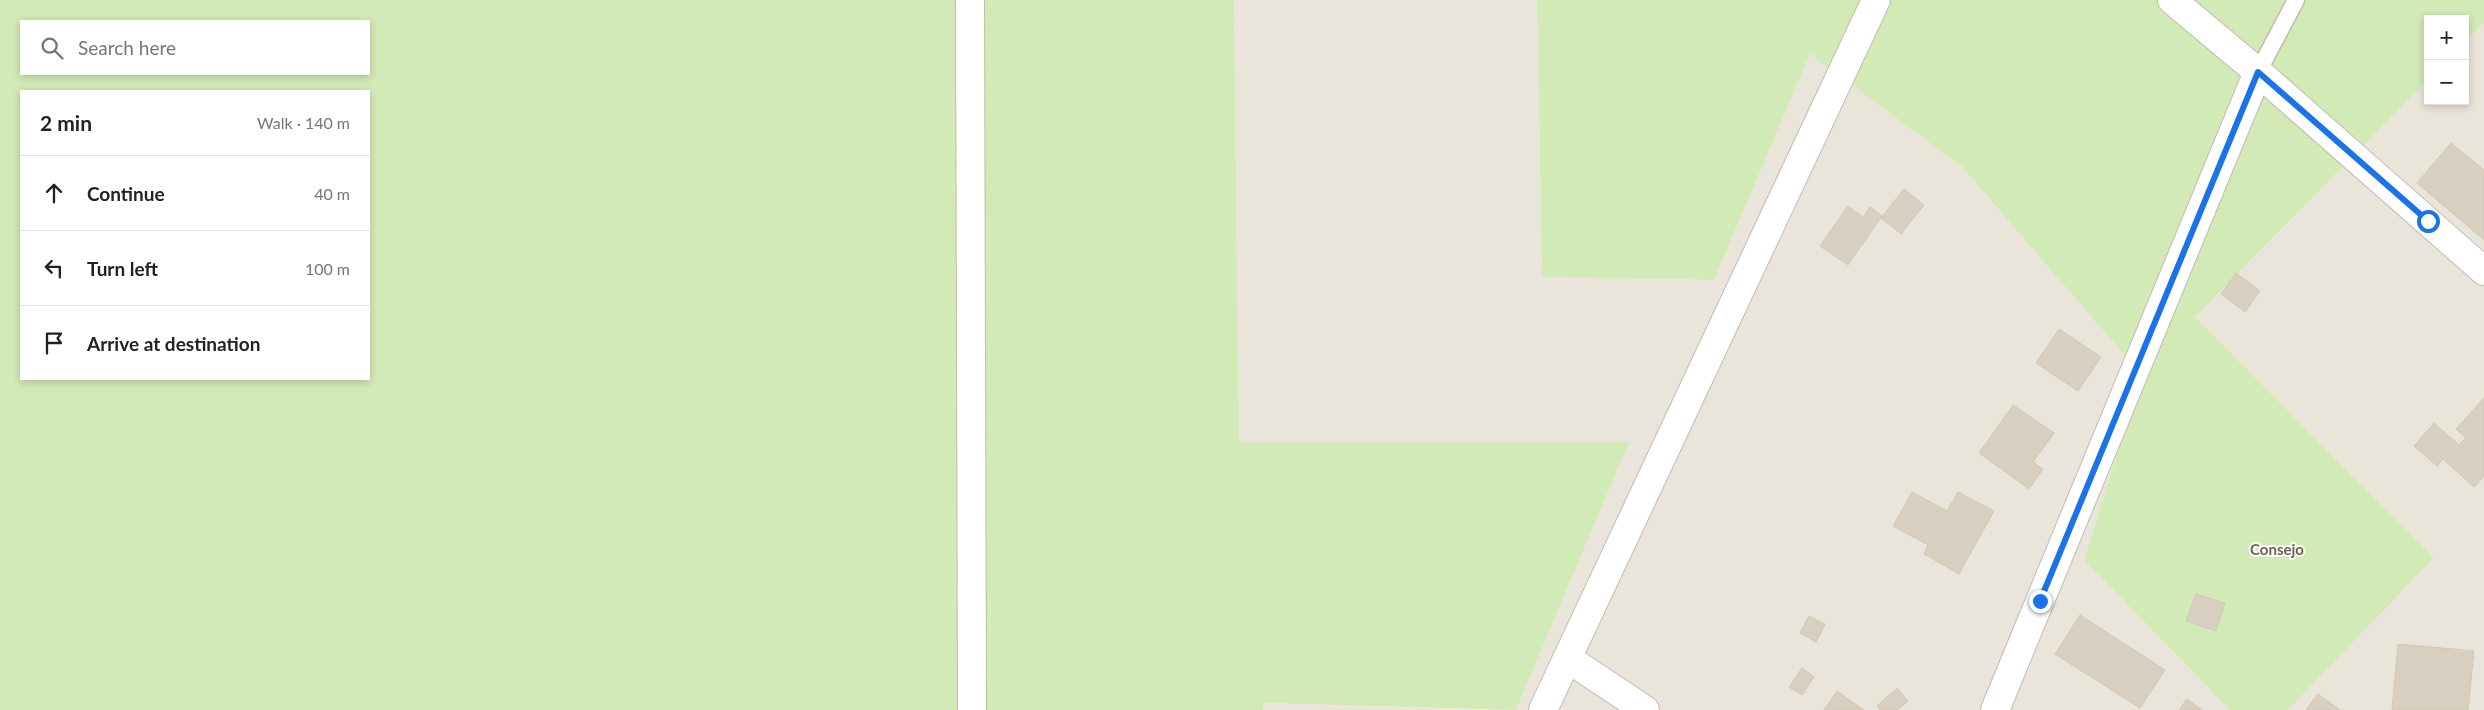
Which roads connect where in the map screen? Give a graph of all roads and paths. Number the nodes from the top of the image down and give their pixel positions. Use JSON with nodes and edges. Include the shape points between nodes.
{"nodes":[{"id":1,"x":970,"y":0,"type":"edge"},
{"id":2,"x":1876,"y":0,"type":"edge"},
{"id":3,"x":2172,"y":0,"type":"edge"},
{"id":4,"x":2296,"y":0,"type":"edge"},
{"id":5,"x":2258,"y":72,"type":"junction"},
{"id":6,"x":2484,"y":271,"type":"edge"},
{"id":7,"x":1567,"y":658,"type":"junction"},
{"id":8,"x":972,"y":710,"type":"edge"},
{"id":9,"x":1542,"y":710,"type":"edge"},
{"id":10,"x":1645,"y":710,"type":"edge"},
{"id":11,"x":1995,"y":710,"type":"edge"}],
"edges":[{"from":1,"to":8,"type":"street"},
{"from":2,"to":7,"type":"street"},
{"from":3,"to":5,"type":"street"},
{"from":4,"to":5,"type":"lane"},
{"from":5,"to":6,"type":"street"},
{"from":5,"to":11,"type":"street"},
{"from":7,"to":9,"type":"street"},
{"from":7,"to":10,"type":"street"}]}
